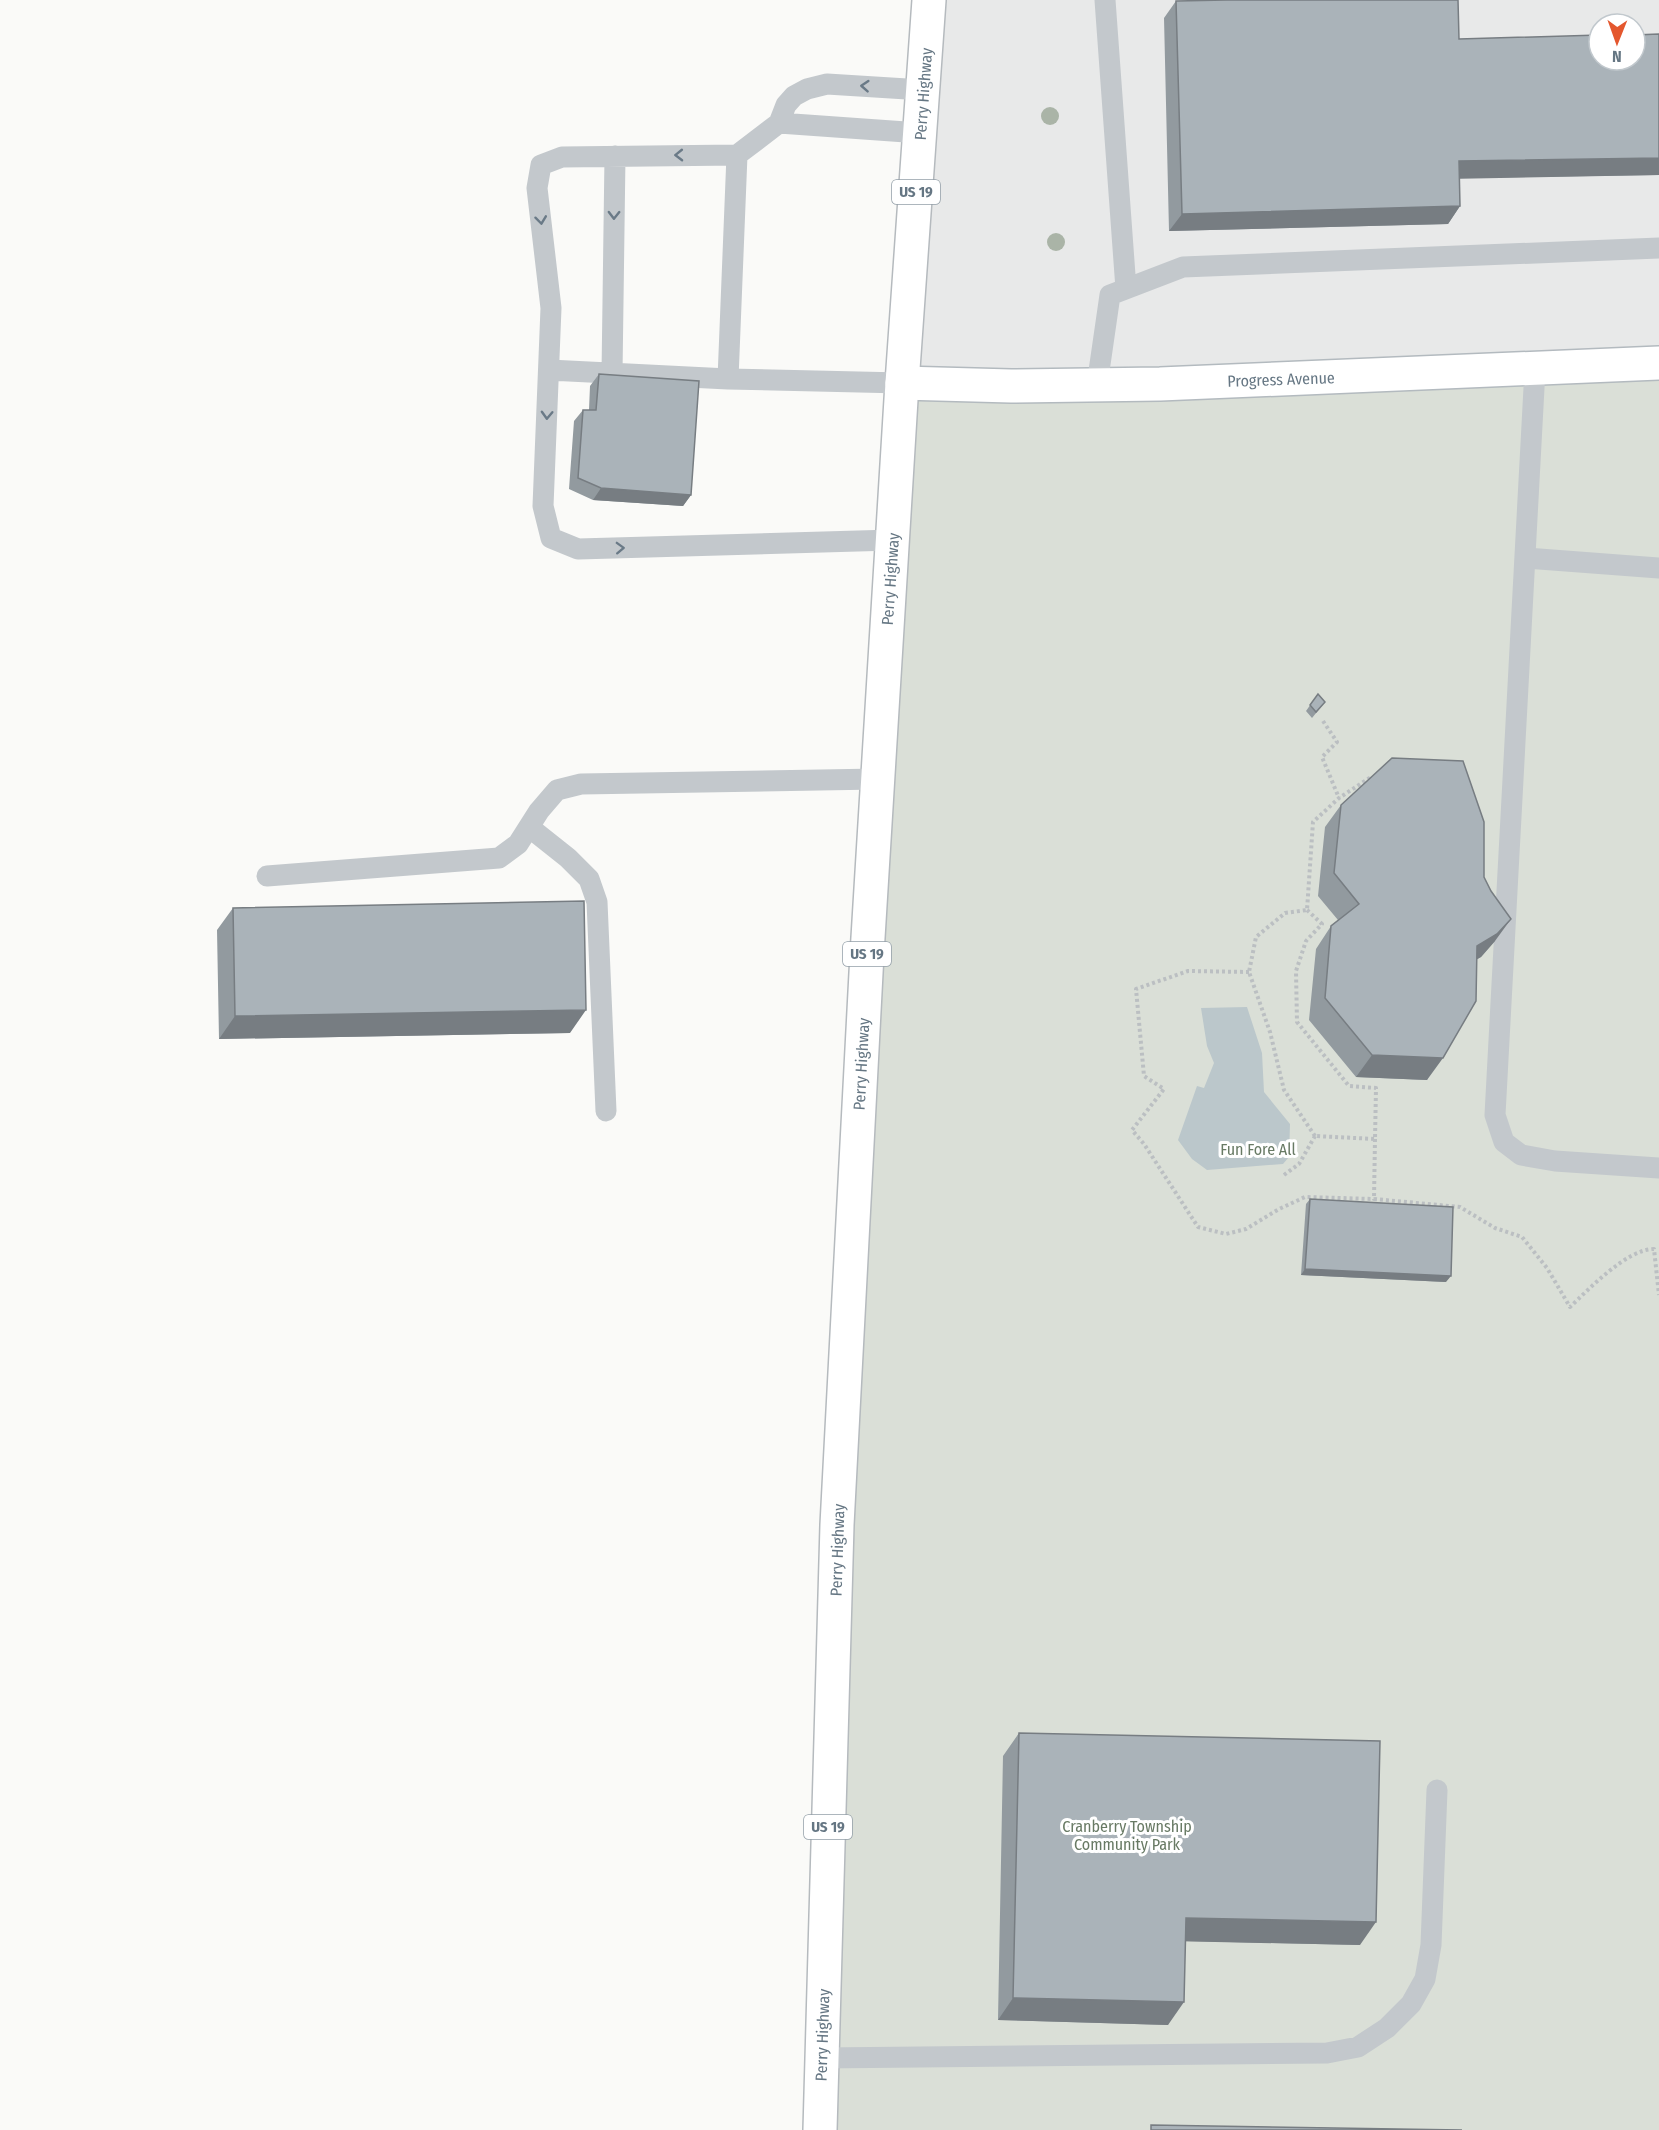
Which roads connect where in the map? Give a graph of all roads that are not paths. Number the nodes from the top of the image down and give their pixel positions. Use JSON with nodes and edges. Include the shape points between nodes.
{"nodes":[{"id":1,"x":929,"y":0,"type":"edge"},
{"id":2,"x":1104,"y":0,"type":"edge"},
{"id":3,"x":923,"y":90,"type":"junction"},
{"id":4,"x":778,"y":123,"type":"junction"},
{"id":5,"x":920,"y":133,"type":"junction"},
{"id":6,"x":737,"y":154,"type":"junction"},
{"id":7,"x":615,"y":156,"type":"junction"},
{"id":8,"x":1659,"y":248,"type":"edge"},
{"id":9,"x":1126,"y":289,"type":"junction"},
{"id":10,"x":1659,"y":363,"type":"edge"},
{"id":11,"x":1535,"y":369,"type":"junction"},
{"id":12,"x":549,"y":370,"type":"junction"},
{"id":13,"x":612,"y":374,"type":"junction"},
{"id":14,"x":728,"y":379,"type":"junction"},
{"id":15,"x":902,"y":383,"type":"junction"},
{"id":16,"x":1097,"y":386,"type":"junction"},
{"id":17,"x":893,"y":540,"type":"junction"},
{"id":18,"x":1526,"y":558,"type":"junction"},
{"id":19,"x":1659,"y":568,"type":"edge"},
{"id":20,"x":878,"y":779,"type":"junction"},
{"id":21,"x":529,"y":827,"type":"junction"},
{"id":22,"x":267,"y":876,"type":"dead end"},
{"id":23,"x":606,"y":1110,"type":"dead end"},
{"id":24,"x":1659,"y":1168,"type":"edge"},
{"id":25,"x":1437,"y":1791,"type":"dead end"},
{"id":26,"x":822,"y":2058,"type":"junction"},
{"id":27,"x":820,"y":2130,"type":"edge"}],
"edges":[{"from":1,"to":3,"type":"main road","name":"Perry Highway","number":"US 19"},
{"from":2,"to":9,"type":"lane"},
{"from":3,"to":4,"type":"lane","one_way":true,"via":[[817,86],[794,96]]},
{"from":3,"to":5,"type":"main road","name":"Perry Highway","number":"US 19"},
{"from":4,"to":5,"type":"lane"},
{"from":4,"to":6,"type":"lane"},
{"from":5,"to":15,"type":"main road","name":"Perry Highway","number":"US 19"},
{"from":6,"to":7,"type":"lane","one_way":true},
{"from":6,"to":14,"type":"lane"},
{"from":7,"to":12,"type":"lane","one_way":true,"via":[[562,157],[541,165],[537,188],[550,308]]},
{"from":7,"to":13,"type":"lane","one_way":true},
{"from":8,"to":9,"type":"lane","via":[[1183,267]]},
{"from":9,"to":16,"type":"lane","via":[[1110,295]]},
{"from":10,"to":11,"type":"main road","name":"Progress Avenue"},
{"from":11,"to":16,"type":"main road","name":"Progress Avenue"},
{"from":11,"to":18,"type":"lane"},
{"from":12,"to":13,"type":"lane"},
{"from":12,"to":17,"type":"lane","one_way":true,"via":[[543,506],[551,538],[578,549]]},
{"from":13,"to":14,"type":"lane"},
{"from":14,"to":15,"type":"lane"},
{"from":15,"to":16,"type":"main road","name":"Progress Avenue"},
{"from":15,"to":17,"type":"main road","name":"Perry Highway","number":"US 19"},
{"from":17,"to":20,"type":"main road","name":"Perry Highway","number":"US 19"},
{"from":18,"to":19,"type":"lane"},
{"from":18,"to":24,"type":"lane","via":[[1495,1115],[1504,1142],[1521,1155]]},
{"from":20,"to":21,"type":"lane","via":[[581,784],[557,790]]},
{"from":20,"to":26,"type":"main road","name":"Perry Highway","number":"US 19","via":[[837,1524]]},
{"from":21,"to":22,"type":"lane","via":[[518,844],[499,858]]},
{"from":21,"to":23,"type":"lane","via":[[589,879],[597,903]]},
{"from":25,"to":26,"type":"lane","via":[[1431,1945],[1425,1979],[1411,2004],[1387,2028],[1358,2047],[1327,2053]]},
{"from":26,"to":27,"type":"main road","name":"Perry Highway","number":"US 19"}]}
